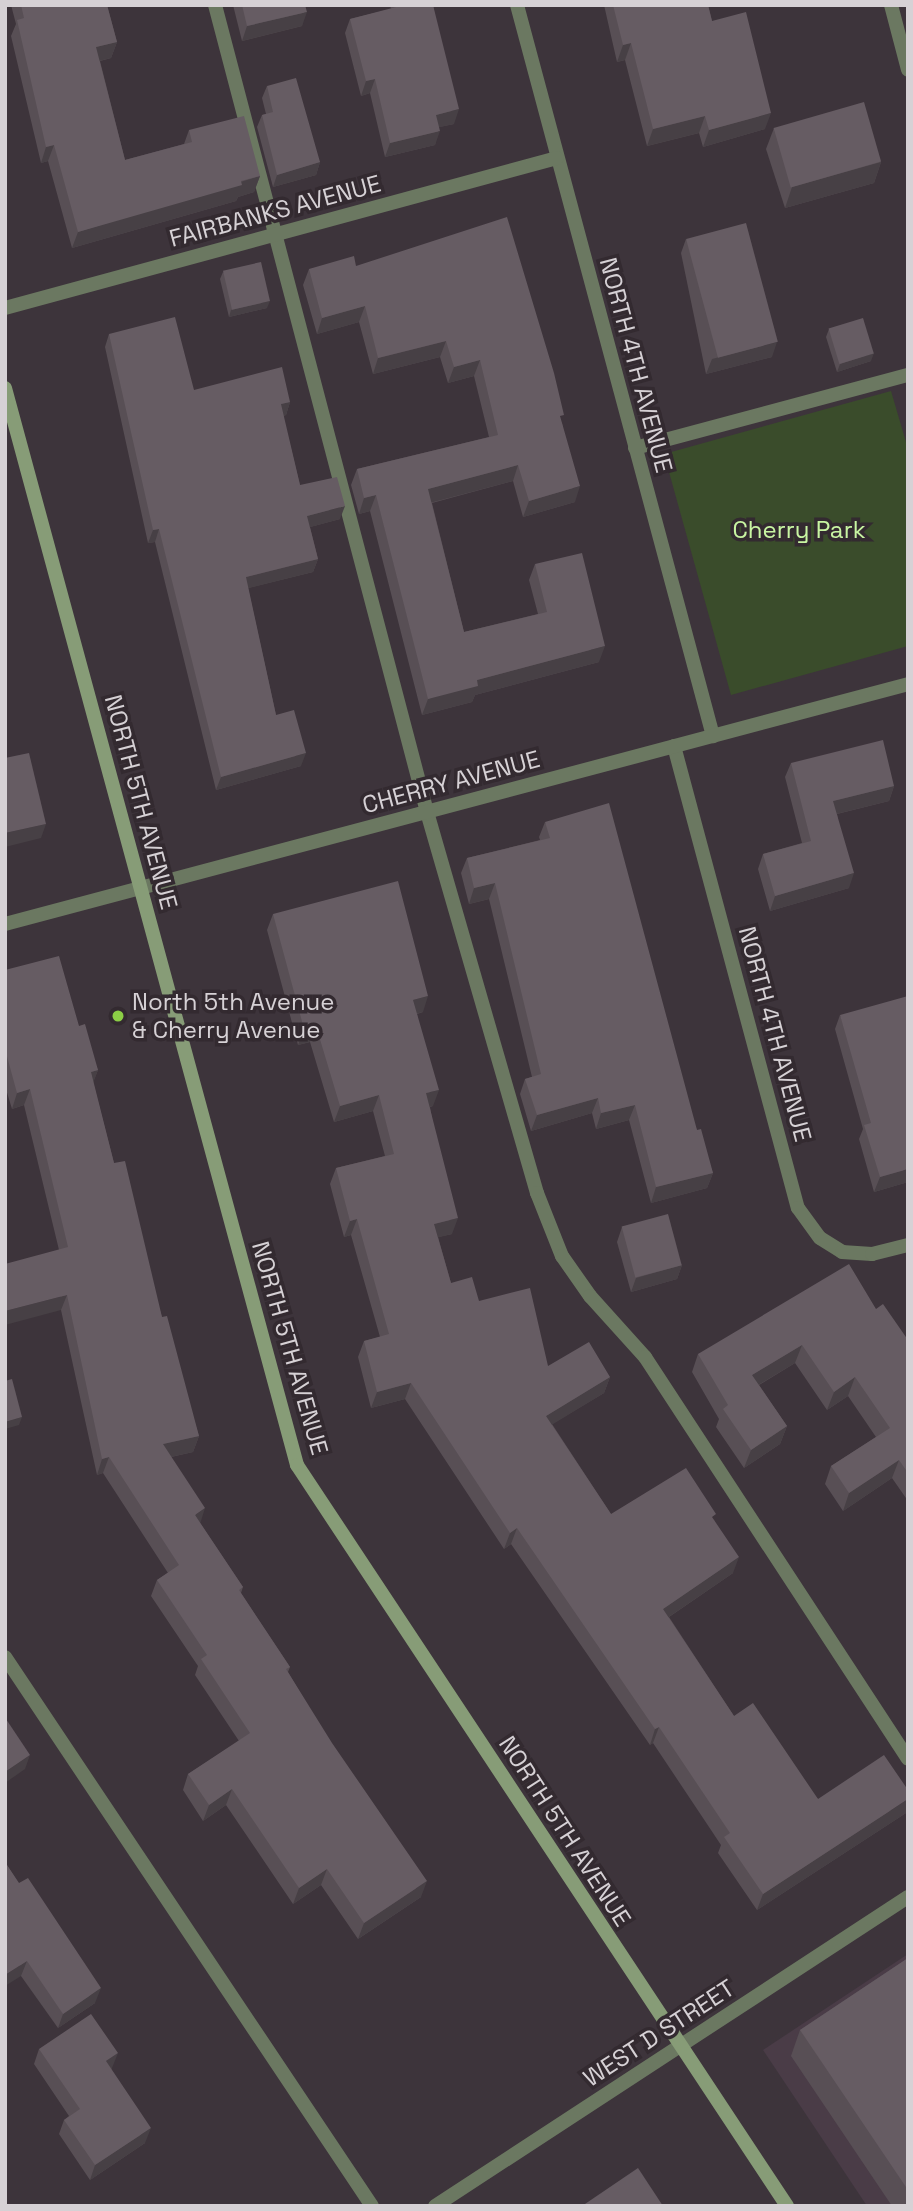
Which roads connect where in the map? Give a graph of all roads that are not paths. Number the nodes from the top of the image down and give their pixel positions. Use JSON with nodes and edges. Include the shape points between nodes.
{"nodes":[{"id":1,"x":215,"y":5,"type":"edge"},
{"id":2,"x":517,"y":5,"type":"edge"},
{"id":3,"x":891,"y":5,"type":"edge"},
{"id":4,"x":908,"y":70,"type":"edge"},
{"id":5,"x":557,"y":158,"type":"junction"},
{"id":6,"x":278,"y":234,"type":"junction"},
{"id":7,"x":5,"y":308,"type":"edge"},
{"id":8,"x":908,"y":375,"type":"edge"},
{"id":9,"x":5,"y":388,"type":"edge"},
{"id":10,"x":635,"y":448,"type":"junction"},
{"id":11,"x":908,"y":684,"type":"edge"},
{"id":12,"x":713,"y":736,"type":"junction"},
{"id":13,"x":674,"y":746,"type":"junction"},
{"id":14,"x":427,"y":812,"type":"junction"},
{"id":15,"x":141,"y":888,"type":"junction"},
{"id":16,"x":5,"y":924,"type":"edge"},
{"id":17,"x":908,"y":1245,"type":"edge"},
{"id":18,"x":5,"y":1657,"type":"edge"},
{"id":19,"x":908,"y":1759,"type":"edge"},
{"id":20,"x":908,"y":1897,"type":"edge"},
{"id":21,"x":680,"y":2047,"type":"junction"},
{"id":22,"x":372,"y":2206,"type":"edge"},
{"id":23,"x":435,"y":2206,"type":"edge"},
{"id":24,"x":787,"y":2206,"type":"edge"}],
"edges":[{"from":1,"to":6,"type":"street"},
{"from":2,"to":5,"type":"street","name":"NORTH 4TH AVENUE"},
{"from":3,"to":4,"type":"street"},
{"from":5,"to":6,"type":"street","name":"FAIRBANKS AVENUE"},
{"from":5,"to":10,"type":"street","name":"NORTH 4TH AVENUE"},
{"from":6,"to":7,"type":"street","name":"FAIRBANKS AVENUE"},
{"from":6,"to":14,"type":"street"},
{"from":8,"to":10,"type":"street"},
{"from":9,"to":15,"type":"main road","name":"NORTH 5TH AVENUE"},
{"from":10,"to":12,"type":"street","name":"NORTH 4TH AVENUE"},
{"from":11,"to":12,"type":"street","name":"CHERRY AVENUE"},
{"from":12,"to":13,"type":"street","name":"CHERRY AVENUE"},
{"from":13,"to":14,"type":"street","name":"CHERRY AVENUE"},
{"from":13,"to":17,"type":"street","name":"NORTH 4TH AVENUE","via":[[798,1208],[820,1238],[842,1251],[872,1254]]},
{"from":14,"to":15,"type":"street","name":"CHERRY AVENUE"},
{"from":14,"to":19,"type":"street","via":[[537,1193],[562,1256],[590,1296],[645,1357]]},
{"from":15,"to":16,"type":"street","name":"CHERRY AVENUE"},
{"from":15,"to":21,"type":"main road","name":"NORTH 5TH AVENUE","via":[[297,1465]]},
{"from":18,"to":22,"type":"street"},
{"from":20,"to":21,"type":"street","name":"WEST D STREET"},
{"from":21,"to":23,"type":"street","name":"WEST D STREET"},
{"from":21,"to":24,"type":"main road","name":"NORTH 5TH AVENUE"}]}
